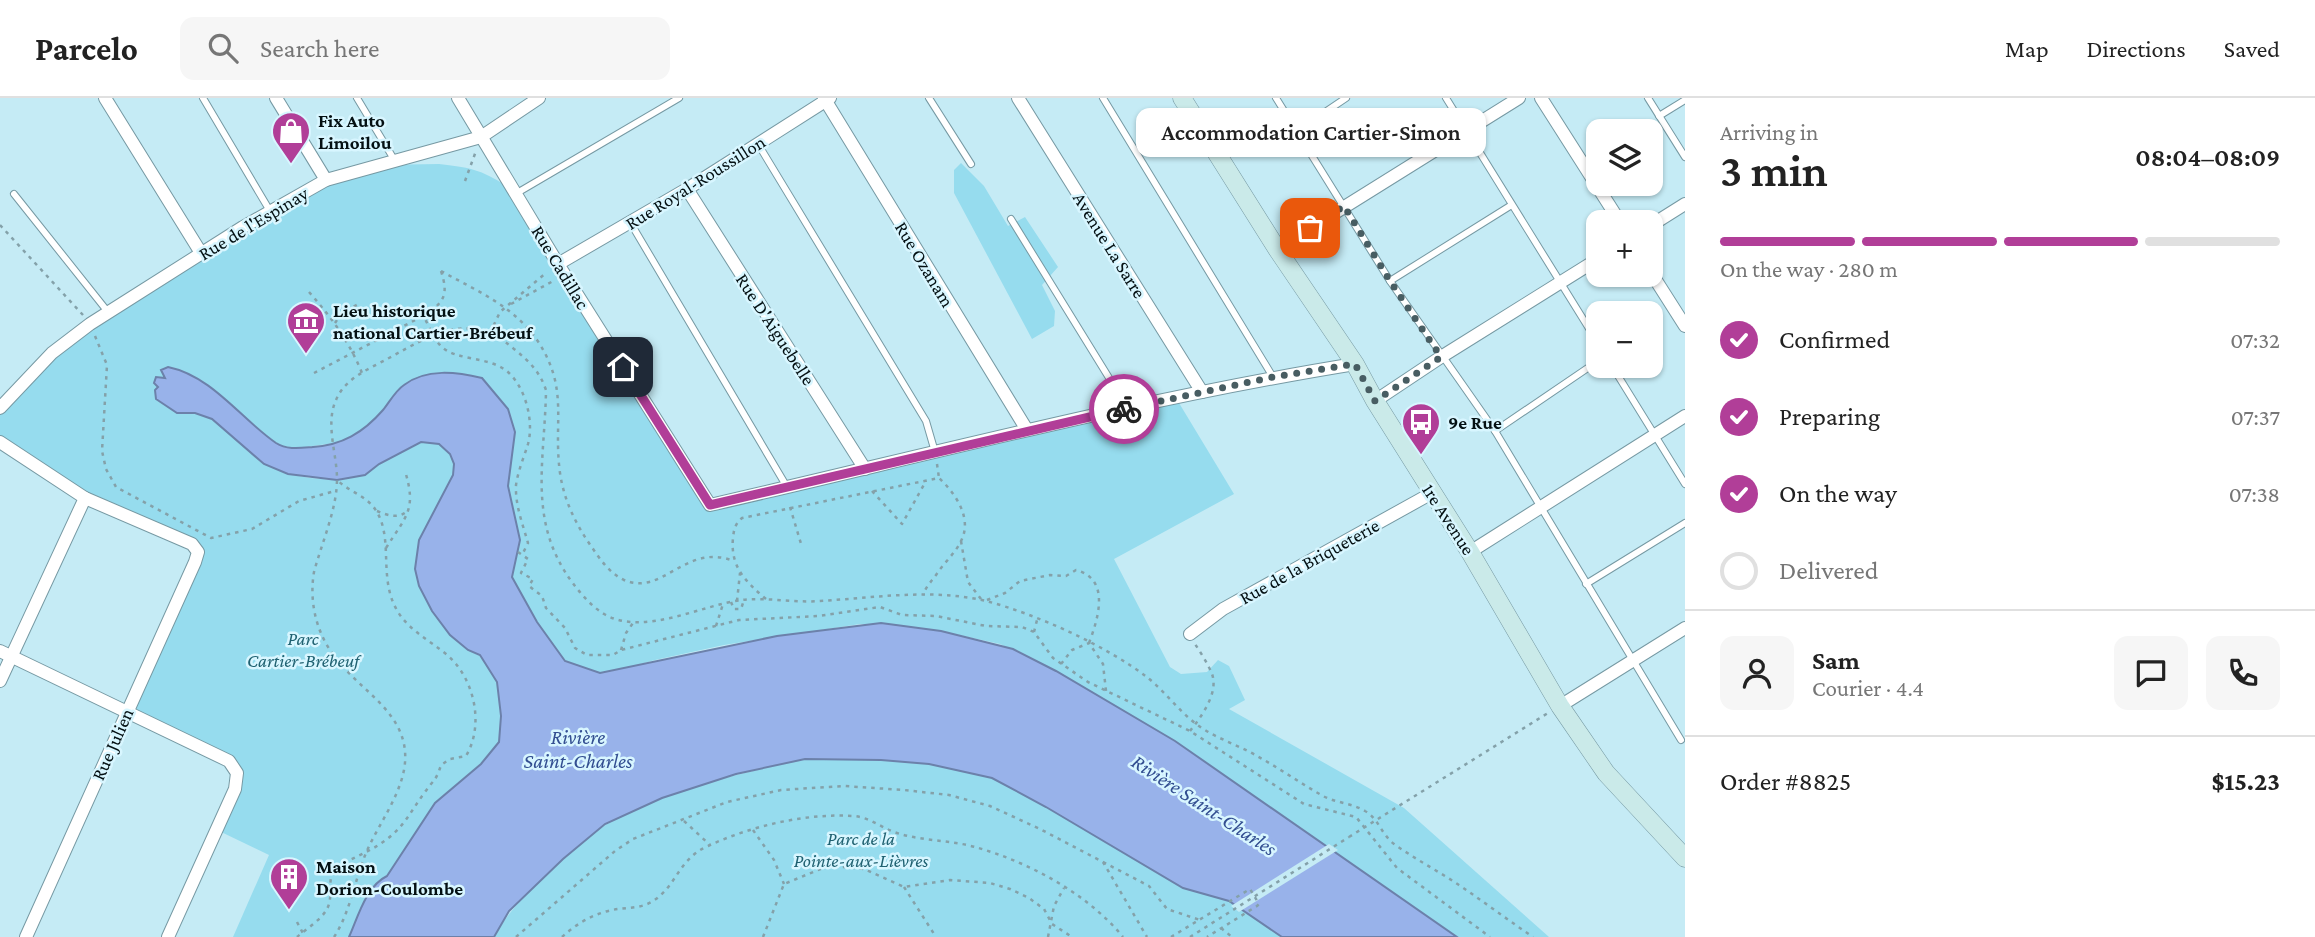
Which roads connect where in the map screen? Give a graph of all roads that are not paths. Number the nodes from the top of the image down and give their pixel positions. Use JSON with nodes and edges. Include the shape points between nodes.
{"nodes":[{"id":1,"x":105,"y":98,"type":"edge"},
{"id":2,"x":203,"y":98,"type":"edge"},
{"id":3,"x":276,"y":98,"type":"edge"},
{"id":4,"x":357,"y":98,"type":"edge"},
{"id":5,"x":458,"y":98,"type":"edge"},
{"id":6,"x":539,"y":98,"type":"edge"},
{"id":7,"x":679,"y":98,"type":"edge"},
{"id":8,"x":929,"y":98,"type":"edge"},
{"id":9,"x":1018,"y":98,"type":"edge"},
{"id":10,"x":1103,"y":98,"type":"edge"},
{"id":11,"x":1182,"y":98,"type":"edge"},
{"id":12,"x":1276,"y":98,"type":"edge"},
{"id":13,"x":1346,"y":98,"type":"edge"},
{"id":14,"x":1446,"y":98,"type":"edge"},
{"id":15,"x":1519,"y":98,"type":"edge"},
{"id":16,"x":1541,"y":98,"type":"edge"},
{"id":17,"x":1648,"y":98,"type":"edge"},
{"id":18,"x":826,"y":99,"type":"edge"},
{"id":19,"x":1685,"y":100,"type":"edge"},
{"id":20,"x":1659,"y":116,"type":"junction"},
{"id":21,"x":1297,"y":131,"type":"junction"},
{"id":22,"x":1467,"y":131,"type":"junction"},
{"id":23,"x":481,"y":137,"type":"junction"},
{"id":24,"x":758,"y":144,"type":"junction"},
{"id":25,"x":1685,"y":157,"type":"edge"},
{"id":26,"x":395,"y":161,"type":"junction"},
{"id":27,"x":971,"y":164,"type":"dead end"},
{"id":28,"x":326,"y":180,"type":"junction"},
{"id":29,"x":687,"y":189,"type":"junction"},
{"id":30,"x":517,"y":193,"type":"junction"},
{"id":31,"x":14,"y":194,"type":"dead end"},
{"id":32,"x":1685,"y":204,"type":"edge"},
{"id":33,"x":1344,"y":206,"type":"junction"},
{"id":34,"x":1510,"y":206,"type":"junction"},
{"id":35,"x":1612,"y":210,"type":"edge"},
{"id":36,"x":270,"y":211,"type":"junction"},
{"id":37,"x":1663,"y":218,"type":"edge"},
{"id":38,"x":1011,"y":219,"type":"dead end"},
{"id":39,"x":630,"y":222,"type":"junction"},
{"id":40,"x":1277,"y":249,"type":"junction"},
{"id":41,"x":201,"y":253,"type":"junction"},
{"id":42,"x":1586,"y":267,"type":"edge"},
{"id":43,"x":561,"y":270,"type":"junction"},
{"id":44,"x":1390,"y":281,"type":"junction"},
{"id":45,"x":1560,"y":283,"type":"junction"},
{"id":46,"x":1660,"y":287,"type":"edge"},
{"id":47,"x":108,"y":312,"type":"junction"},
{"id":48,"x":1586,"y":324,"type":"edge"},
{"id":49,"x":1685,"y":326,"type":"edge"},
{"id":50,"x":1441,"y":357,"type":"junction"},
{"id":51,"x":1355,"y":364,"type":"junction"},
{"id":52,"x":1586,"y":370,"type":"edge"},
{"id":53,"x":1273,"y":377,"type":"junction"},
{"id":54,"x":1619,"y":378,"type":"edge"},
{"id":55,"x":1202,"y":392,"type":"junction"},
{"id":56,"x":1375,"y":401,"type":"junction"},
{"id":57,"x":0,"y":408,"type":"edge"},
{"id":58,"x":1128,"y":408,"type":"junction"},
{"id":59,"x":1685,"y":416,"type":"edge"},
{"id":60,"x":1027,"y":430,"type":"junction"},
{"id":61,"x":1495,"y":431,"type":"junction"},
{"id":62,"x":1654,"y":434,"type":"junction"},
{"id":63,"x":0,"y":442,"type":"edge"},
{"id":64,"x":935,"y":452,"type":"junction"},
{"id":65,"x":865,"y":469,"type":"junction"},
{"id":66,"x":1685,"y":484,"type":"edge"},
{"id":67,"x":787,"y":487,"type":"junction"},
{"id":68,"x":1432,"y":494,"type":"junction"},
{"id":69,"x":85,"y":498,"type":"junction"},
{"id":70,"x":1539,"y":508,"type":"junction"},
{"id":71,"x":1685,"y":523,"type":"edge"},
{"id":72,"x":1470,"y":551,"type":"junction"},
{"id":73,"x":1586,"y":584,"type":"junction"},
{"id":74,"x":1685,"y":628,"type":"edge"},
{"id":75,"x":1190,"y":634,"type":"road end"},
{"id":76,"x":5,"y":654,"type":"edge"},
{"id":77,"x":1633,"y":660,"type":"junction"},
{"id":78,"x":0,"y":681,"type":"edge"},
{"id":79,"x":1560,"y":706,"type":"junction"},
{"id":80,"x":126,"y":713,"type":"junction"},
{"id":81,"x":1681,"y":740,"type":"dead end"},
{"id":82,"x":1682,"y":849,"type":"edge"},
{"id":83,"x":26,"y":937,"type":"edge"},
{"id":84,"x":168,"y":937,"type":"edge"}],
"edges":[{"from":1,"to":41,"type":"street"},
{"from":2,"to":36,"type":"lane"},
{"from":3,"to":28,"type":"street"},
{"from":4,"to":26,"type":"lane"},
{"from":5,"to":23,"type":"street","name":"Rue Cadillac"},
{"from":6,"to":23,"type":"street","name":"Rue de l'Espinay"},
{"from":7,"to":30,"type":"lane"},
{"from":8,"to":27,"type":"lane"},
{"from":9,"to":55,"type":"street","name":"Avenue La Sarre"},
{"from":10,"to":53,"type":"lane"},
{"from":11,"to":40,"type":"street","name":"1re Avenue"},
{"from":12,"to":21,"type":"lane"},
{"from":13,"to":21,"type":"lane"},
{"from":14,"to":22,"type":"lane"},
{"from":15,"to":22,"type":"street"},
{"from":16,"to":35,"type":"street"},
{"from":17,"to":20,"type":"lane"},
{"from":18,"to":24,"type":"street","name":"Rue Royal-Roussillon"},
{"from":18,"to":60,"type":"street","name":"Rue Ozanam"},
{"from":19,"to":20,"type":"lane"},
{"from":20,"to":25,"type":"lane"},
{"from":21,"to":33,"type":"lane"},
{"from":22,"to":33,"type":"street"},
{"from":22,"to":34,"type":"lane"},
{"from":23,"to":26,"type":"street","name":"Rue de l'Espinay"},
{"from":23,"to":30,"type":"street","name":"Rue Cadillac"},
{"from":24,"to":29,"type":"street","name":"Rue Royal-Roussillon"},
{"from":24,"to":64,"type":"lane","via":[[926,421]]},
{"from":26,"to":28,"type":"street","name":"Rue de l'Espinay"},
{"from":28,"to":36,"type":"street","name":"Rue de l'Espinay"},
{"from":29,"to":39,"type":"street","name":"Rue Royal-Roussillon"},
{"from":29,"to":65,"type":"street","name":"Rue D'Aiguebelle"},
{"from":30,"to":43,"type":"street","name":"Rue Cadillac"},
{"from":31,"to":47,"type":"lane"},
{"from":32,"to":37,"type":"street"},
{"from":33,"to":40,"type":"street"},
{"from":33,"to":44,"type":"lane"},
{"from":34,"to":44,"type":"lane"},
{"from":34,"to":45,"type":"lane"},
{"from":36,"to":41,"type":"street","name":"Rue de l'Espinay"},
{"from":38,"to":58,"type":"lane"},
{"from":39,"to":43,"type":"street","name":"Rue Royal-Roussillon"},
{"from":39,"to":67,"type":"lane"},
{"from":40,"to":51,"type":"street","name":"1re Avenue"},
{"from":41,"to":47,"type":"street","name":"Rue de l'Espinay"},
{"from":42,"to":45,"type":"street"},
{"from":43,"to":67,"type":"street","name":"Rue Cadillac","via":[[710,505]]},
{"from":44,"to":50,"type":"lane"},
{"from":45,"to":48,"type":"lane"},
{"from":45,"to":50,"type":"street"},
{"from":46,"to":49,"type":"street"},
{"from":47,"to":57,"type":"street","name":"Rue de l'Espinay","via":[[52,353]]},
{"from":50,"to":56,"type":"street"},
{"from":50,"to":61,"type":"lane"},
{"from":51,"to":53,"type":"street"},
{"from":51,"to":56,"type":"street","name":"1re Avenue"},
{"from":52,"to":61,"type":"lane"},
{"from":53,"to":55,"type":"street"},
{"from":54,"to":62,"type":"lane"},
{"from":55,"to":58,"type":"street"},
{"from":56,"to":68,"type":"street","name":"1re Avenue"},
{"from":58,"to":60,"type":"street"},
{"from":59,"to":62,"type":"street"},
{"from":60,"to":64,"type":"street"},
{"from":61,"to":70,"type":"lane"},
{"from":62,"to":66,"type":"lane"},
{"from":62,"to":70,"type":"street"},
{"from":63,"to":69,"type":"street"},
{"from":64,"to":65,"type":"street"},
{"from":65,"to":67,"type":"street"},
{"from":68,"to":72,"type":"street","name":"1re Avenue"},
{"from":68,"to":75,"type":"street","name":"Rue de la Briqueterie","via":[[1223,609]]},
{"from":69,"to":76,"type":"street"},
{"from":69,"to":80,"type":"street","name":"Rue Julien","via":[[192,544],[198,552]]},
{"from":70,"to":72,"type":"street"},
{"from":70,"to":73,"type":"lane"},
{"from":71,"to":73,"type":"lane"},
{"from":72,"to":79,"type":"street","name":"1re Avenue"},
{"from":73,"to":77,"type":"lane"},
{"from":74,"to":77,"type":"street"},
{"from":76,"to":78,"type":"street"},
{"from":76,"to":80,"type":"street"},
{"from":77,"to":79,"type":"street"},
{"from":77,"to":81,"type":"lane"},
{"from":79,"to":82,"type":"street","name":"1re Avenue","via":[[1606,772]]},
{"from":80,"to":83,"type":"street","name":"Rue Julien"},
{"from":80,"to":84,"type":"street","via":[[229,761],[237,772],[235,789]]}]}
